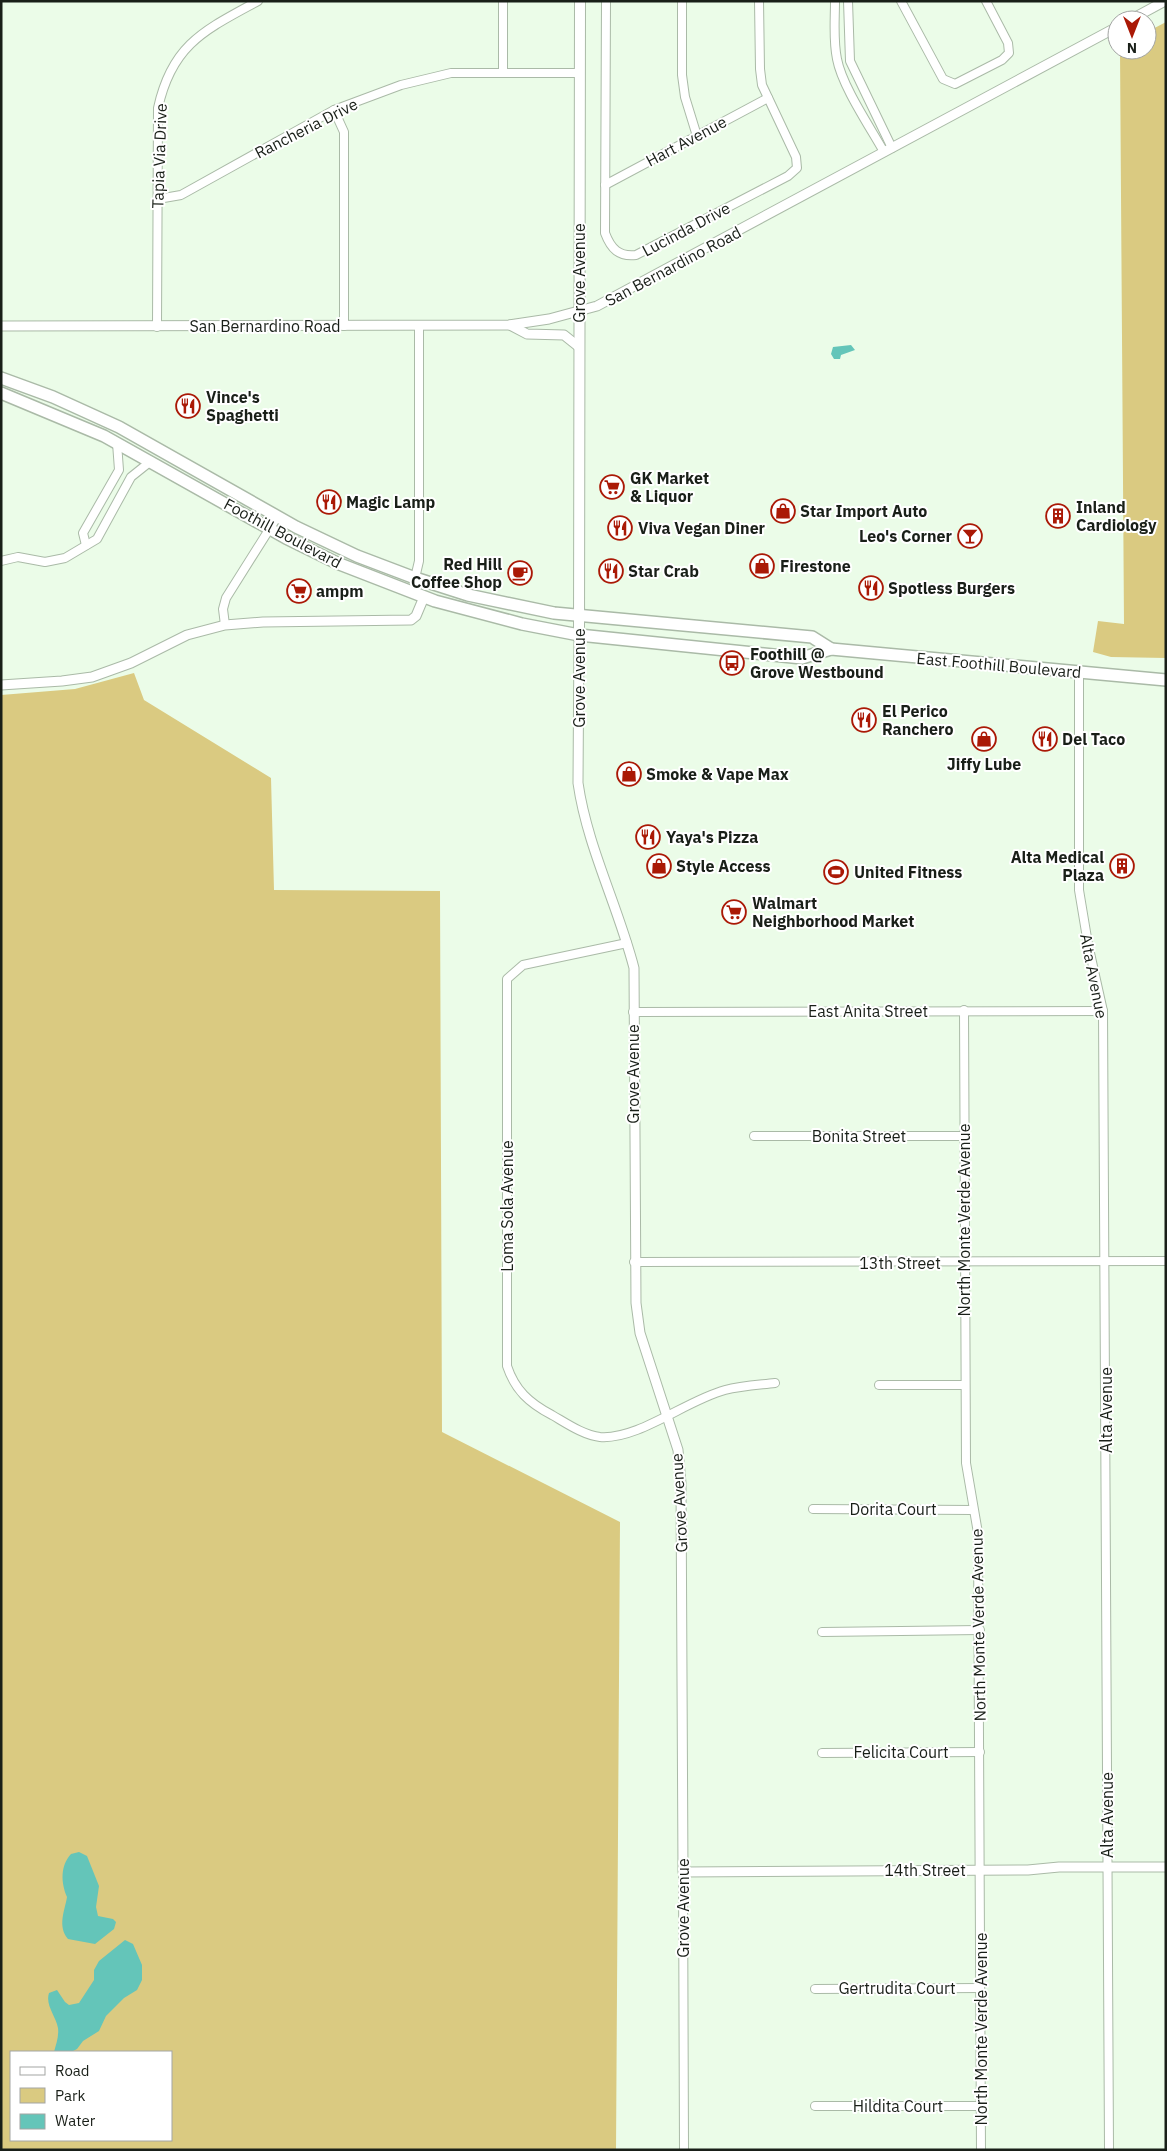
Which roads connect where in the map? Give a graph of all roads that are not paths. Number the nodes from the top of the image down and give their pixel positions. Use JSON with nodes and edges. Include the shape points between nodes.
{"nodes":[{"id":1,"x":258,"y":1,"type":"edge"},
{"id":2,"x":503,"y":1,"type":"edge"},
{"id":3,"x":580,"y":1,"type":"edge"},
{"id":4,"x":606,"y":1,"type":"edge"},
{"id":5,"x":682,"y":1,"type":"edge"},
{"id":6,"x":759,"y":1,"type":"edge"},
{"id":7,"x":835,"y":1,"type":"edge"},
{"id":8,"x":848,"y":1,"type":"edge"},
{"id":9,"x":901,"y":1,"type":"edge"},
{"id":10,"x":986,"y":1,"type":"edge"},
{"id":11,"x":1165,"y":1,"type":"edge"},
{"id":12,"x":1148,"y":10,"type":"edge"},
{"id":13,"x":1107,"y":32,"type":"edge"},
{"id":14,"x":503,"y":73,"type":"junction"},
{"id":15,"x":580,"y":73,"type":"junction"},
{"id":16,"x":768,"y":98,"type":"junction"},
{"id":17,"x":334,"y":110,"type":"junction"},
{"id":18,"x":697,"y":136,"type":"junction"},
{"id":19,"x":888,"y":150,"type":"junction"},
{"id":20,"x":605,"y":185,"type":"junction"},
{"id":21,"x":158,"y":199,"type":"junction"},
{"id":22,"x":579,"y":313,"type":"junction"},
{"id":23,"x":509,"y":325,"type":"junction"},
{"id":24,"x":1,"y":326,"type":"edge"},
{"id":25,"x":344,"y":326,"type":"junction"},
{"id":26,"x":419,"y":326,"type":"junction"},
{"id":27,"x":157,"y":327,"type":"junction"},
{"id":28,"x":579,"y":347,"type":"junction"},
{"id":29,"x":1,"y":378,"type":"edge"},
{"id":30,"x":1,"y":393,"type":"edge"},
{"id":31,"x":117,"y":443,"type":"junction"},
{"id":32,"x":151,"y":461,"type":"junction"},
{"id":33,"x":119,"y":470,"type":"junction"},
{"id":34,"x":131,"y":477,"type":"junction"},
{"id":35,"x":277,"y":517,"type":"junction"},
{"id":36,"x":90,"y":520,"type":"junction"},
{"id":37,"x":103,"y":528,"type":"junction"},
{"id":38,"x":270,"y":529,"type":"junction"},
{"id":39,"x":86,"y":545,"type":"junction"},
{"id":40,"x":1,"y":561,"type":"edge"},
{"id":41,"x":415,"y":578,"type":"junction"},
{"id":42,"x":424,"y":597,"type":"junction"},
{"id":43,"x":579,"y":616,"type":"junction"},
{"id":44,"x":225,"y":625,"type":"junction"},
{"id":45,"x":579,"y":635,"type":"junction"},
{"id":46,"x":831,"y":649,"type":"junction"},
{"id":47,"x":1079,"y":673,"type":"junction"},
{"id":48,"x":1166,"y":680,"type":"edge"},
{"id":49,"x":1,"y":685,"type":"edge"},
{"id":50,"x":627,"y":943,"type":"junction"},
{"id":51,"x":964,"y":1010,"type":"junction"},
{"id":52,"x":1104,"y":1011,"type":"junction"},
{"id":53,"x":633,"y":1012,"type":"junction"},
{"id":54,"x":754,"y":1136,"type":"dead end"},
{"id":55,"x":964,"y":1136,"type":"junction"},
{"id":56,"x":1166,"y":1261,"type":"edge"},
{"id":57,"x":634,"y":1262,"type":"junction"},
{"id":58,"x":1106,"y":1262,"type":"junction"},
{"id":59,"x":965,"y":1263,"type":"junction"},
{"id":60,"x":775,"y":1383,"type":"dead end"},
{"id":61,"x":879,"y":1385,"type":"dead end"},
{"id":62,"x":965,"y":1385,"type":"junction"},
{"id":63,"x":668,"y":1414,"type":"junction"},
{"id":64,"x":813,"y":1509,"type":"dead end"},
{"id":65,"x":973,"y":1510,"type":"junction"},
{"id":66,"x":980,"y":1630,"type":"junction"},
{"id":67,"x":822,"y":1632,"type":"dead end"},
{"id":68,"x":822,"y":1752,"type":"dead end"},
{"id":69,"x":980,"y":1752,"type":"junction"},
{"id":70,"x":1107,"y":1867,"type":"junction"},
{"id":71,"x":1166,"y":1867,"type":"edge"},
{"id":72,"x":980,"y":1870,"type":"junction"},
{"id":73,"x":683,"y":1872,"type":"junction"},
{"id":74,"x":980,"y":1988,"type":"junction"},
{"id":75,"x":815,"y":1989,"type":"dead end"},
{"id":76,"x":815,"y":2106,"type":"dead end"},
{"id":77,"x":981,"y":2106,"type":"junction"},
{"id":78,"x":684,"y":2150,"type":"edge"},
{"id":79,"x":981,"y":2150,"type":"edge"},
{"id":80,"x":1108,"y":2150,"type":"edge"}],
"edges":[{"from":1,"to":21,"type":"street","name":"Tapia Via Drive","via":[[210,27],[191,42],[166,78],[158,108]]},
{"from":2,"to":14,"type":"street"},
{"from":3,"to":15,"type":"main road","name":"Grove Avenue"},
{"from":4,"to":20,"type":"street","name":"Lucinda Drive"},
{"from":5,"to":18,"type":"street","via":[[682,75]]},
{"from":6,"to":16,"type":"street","name":"Lucinda Drive","via":[[760,69]]},
{"from":7,"to":19,"type":"street","via":[[837,61],[845,82]]},
{"from":8,"to":19,"type":"street","via":[[850,61]]},
{"from":9,"to":10,"type":"street","via":[[943,79],[955,84],[1002,60],[1009,53],[1008,43]]},
{"from":11,"to":12,"type":"street"},
{"from":13,"to":19,"type":"street","name":"San Bernardino Road"},
{"from":14,"to":15,"type":"street","name":"Rancheria Drive"},
{"from":14,"to":17,"type":"street","name":"Rancheria Drive","via":[[451,73],[401,85]]},
{"from":15,"to":22,"type":"main road","name":"Grove Avenue"},
{"from":16,"to":18,"type":"street","name":"Hart Avenue"},
{"from":16,"to":20,"type":"street","name":"Lucinda Drive","via":[[796,157],[797,168],[788,176],[636,255],[625,256],[616,252],[605,233]]},
{"from":17,"to":21,"type":"street","name":"Rancheria Drive","via":[[181,195]]},
{"from":17,"to":25,"type":"street","via":[[344,132]]},
{"from":18,"to":20,"type":"street","name":"Hart Avenue"},
{"from":19,"to":22,"type":"street","name":"San Bernardino Road","via":[[606,302]]},
{"from":21,"to":27,"type":"street","name":"Tapia Via Drive"},
{"from":22,"to":23,"type":"street","name":"San Bernardino Road"},
{"from":22,"to":28,"type":"main road","name":"Grove Avenue"},
{"from":23,"to":26,"type":"street","name":"San Bernardino Road"},
{"from":23,"to":28,"type":"street","via":[[527,334],[564,335]]},
{"from":24,"to":27,"type":"street","name":"San Bernardino Road"},
{"from":25,"to":26,"type":"street","name":"San Bernardino Road"},
{"from":25,"to":27,"type":"street","name":"San Bernardino Road"},
{"from":26,"to":41,"type":"street","via":[[419,560]]},
{"from":28,"to":43,"type":"main road","name":"Grove Avenue"},
{"from":29,"to":35,"type":"main road","name":"Foothill Boulevard","via":[[119,427]]},
{"from":30,"to":31,"type":"main road","name":"Foothill Boulevard"},
{"from":31,"to":32,"type":"main road","name":"Foothill Boulevard"},
{"from":31,"to":33,"type":"street"},
{"from":32,"to":34,"type":"street"},
{"from":32,"to":38,"type":"main road","name":"Foothill Boulevard"},
{"from":33,"to":34,"type":"street"},
{"from":33,"to":36,"type":"street"},
{"from":34,"to":37,"type":"street"},
{"from":35,"to":38,"type":"street"},
{"from":35,"to":41,"type":"main road","name":"Foothill Boulevard","via":[[357,556]]},
{"from":36,"to":37,"type":"street"},
{"from":36,"to":39,"type":"street","via":[[83,533]]},
{"from":37,"to":39,"type":"street","via":[[97,539]]},
{"from":38,"to":42,"type":"main road","name":"Foothill Boulevard","via":[[337,563]]},
{"from":38,"to":44,"type":"street","via":[[226,598]]},
{"from":39,"to":40,"type":"street","via":[[65,558],[45,562],[18,557]]},
{"from":41,"to":43,"type":"main road","name":"Foothill Boulevard","via":[[524,608]]},
{"from":42,"to":44,"type":"street","via":[[416,616],[403,621],[282,621]]},
{"from":42,"to":45,"type":"main road","name":"Foothill Boulevard","via":[[522,624]]},
{"from":43,"to":45,"type":"main road","name":"Grove Avenue"},
{"from":43,"to":46,"type":"main road","name":"East Foothill Boulevard","via":[[812,637]]},
{"from":44,"to":49,"type":"street","via":[[187,635],[131,663],[92,677]]},
{"from":45,"to":46,"type":"main road","name":"East Foothill Boulevard","via":[[802,658]]},
{"from":45,"to":50,"type":"street","name":"Grove Avenue","via":[[578,783],[582,807]]},
{"from":46,"to":47,"type":"main road","name":"East Foothill Boulevard"},
{"from":47,"to":48,"type":"main road","name":"East Foothill Boulevard"},
{"from":47,"to":52,"type":"street","name":"Alta Avenue","via":[[1079,890]]},
{"from":50,"to":53,"type":"street","name":"Grove Avenue","via":[[634,968]]},
{"from":50,"to":63,"type":"street","name":"Loma Sola Avenue","via":[[523,965],[507,979],[507,1366],[521,1394],[532,1403],[579,1430],[600,1437],[624,1434]]},
{"from":51,"to":52,"type":"street","name":"East Anita Street"},
{"from":51,"to":53,"type":"street","name":"East Anita Street"},
{"from":51,"to":55,"type":"street","name":"North Monte Verde Avenue"},
{"from":52,"to":58,"type":"street","name":"Alta Avenue"},
{"from":53,"to":57,"type":"street","name":"Grove Avenue"},
{"from":54,"to":55,"type":"street","name":"Bonita Street"},
{"from":55,"to":59,"type":"street","name":"North Monte Verde Avenue"},
{"from":56,"to":58,"type":"street","name":"13th Street"},
{"from":57,"to":59,"type":"street","name":"13th Street"},
{"from":57,"to":63,"type":"street","name":"Grove Avenue","via":[[640,1333]]},
{"from":58,"to":59,"type":"street","name":"13th Street"},
{"from":58,"to":70,"type":"street","name":"Alta Avenue"},
{"from":59,"to":62,"type":"street","name":"North Monte Verde Avenue"},
{"from":60,"to":63,"type":"street","name":"Loma Sola Avenue","via":[[725,1390]]},
{"from":61,"to":62,"type":"street"},
{"from":62,"to":65,"type":"street","name":"North Monte Verde Avenue","via":[[966,1462]]},
{"from":63,"to":73,"type":"street","name":"Grove Avenue","via":[[678,1450],[681,1483]]},
{"from":64,"to":65,"type":"street","name":"Dorita Court"},
{"from":65,"to":66,"type":"street","name":"North Monte Verde Avenue","via":[[978,1534]]},
{"from":66,"to":67,"type":"street"},
{"from":66,"to":69,"type":"street","name":"North Monte Verde Avenue"},
{"from":68,"to":69,"type":"street","name":"Felicita Court"},
{"from":69,"to":72,"type":"street","name":"North Monte Verde Avenue"},
{"from":70,"to":71,"type":"street","name":"14th Street"},
{"from":70,"to":72,"type":"street","name":"14th Street"},
{"from":70,"to":80,"type":"street","name":"Alta Avenue"},
{"from":72,"to":73,"type":"street","name":"14th Street"},
{"from":72,"to":74,"type":"street","name":"North Monte Verde Avenue"},
{"from":73,"to":78,"type":"street","name":"Grove Avenue"},
{"from":74,"to":75,"type":"street","name":"Gertrudita Court"},
{"from":74,"to":77,"type":"street","name":"North Monte Verde Avenue"},
{"from":76,"to":77,"type":"street","name":"Hildita Court"},
{"from":77,"to":79,"type":"street","name":"North Monte Verde Avenue"}]}
